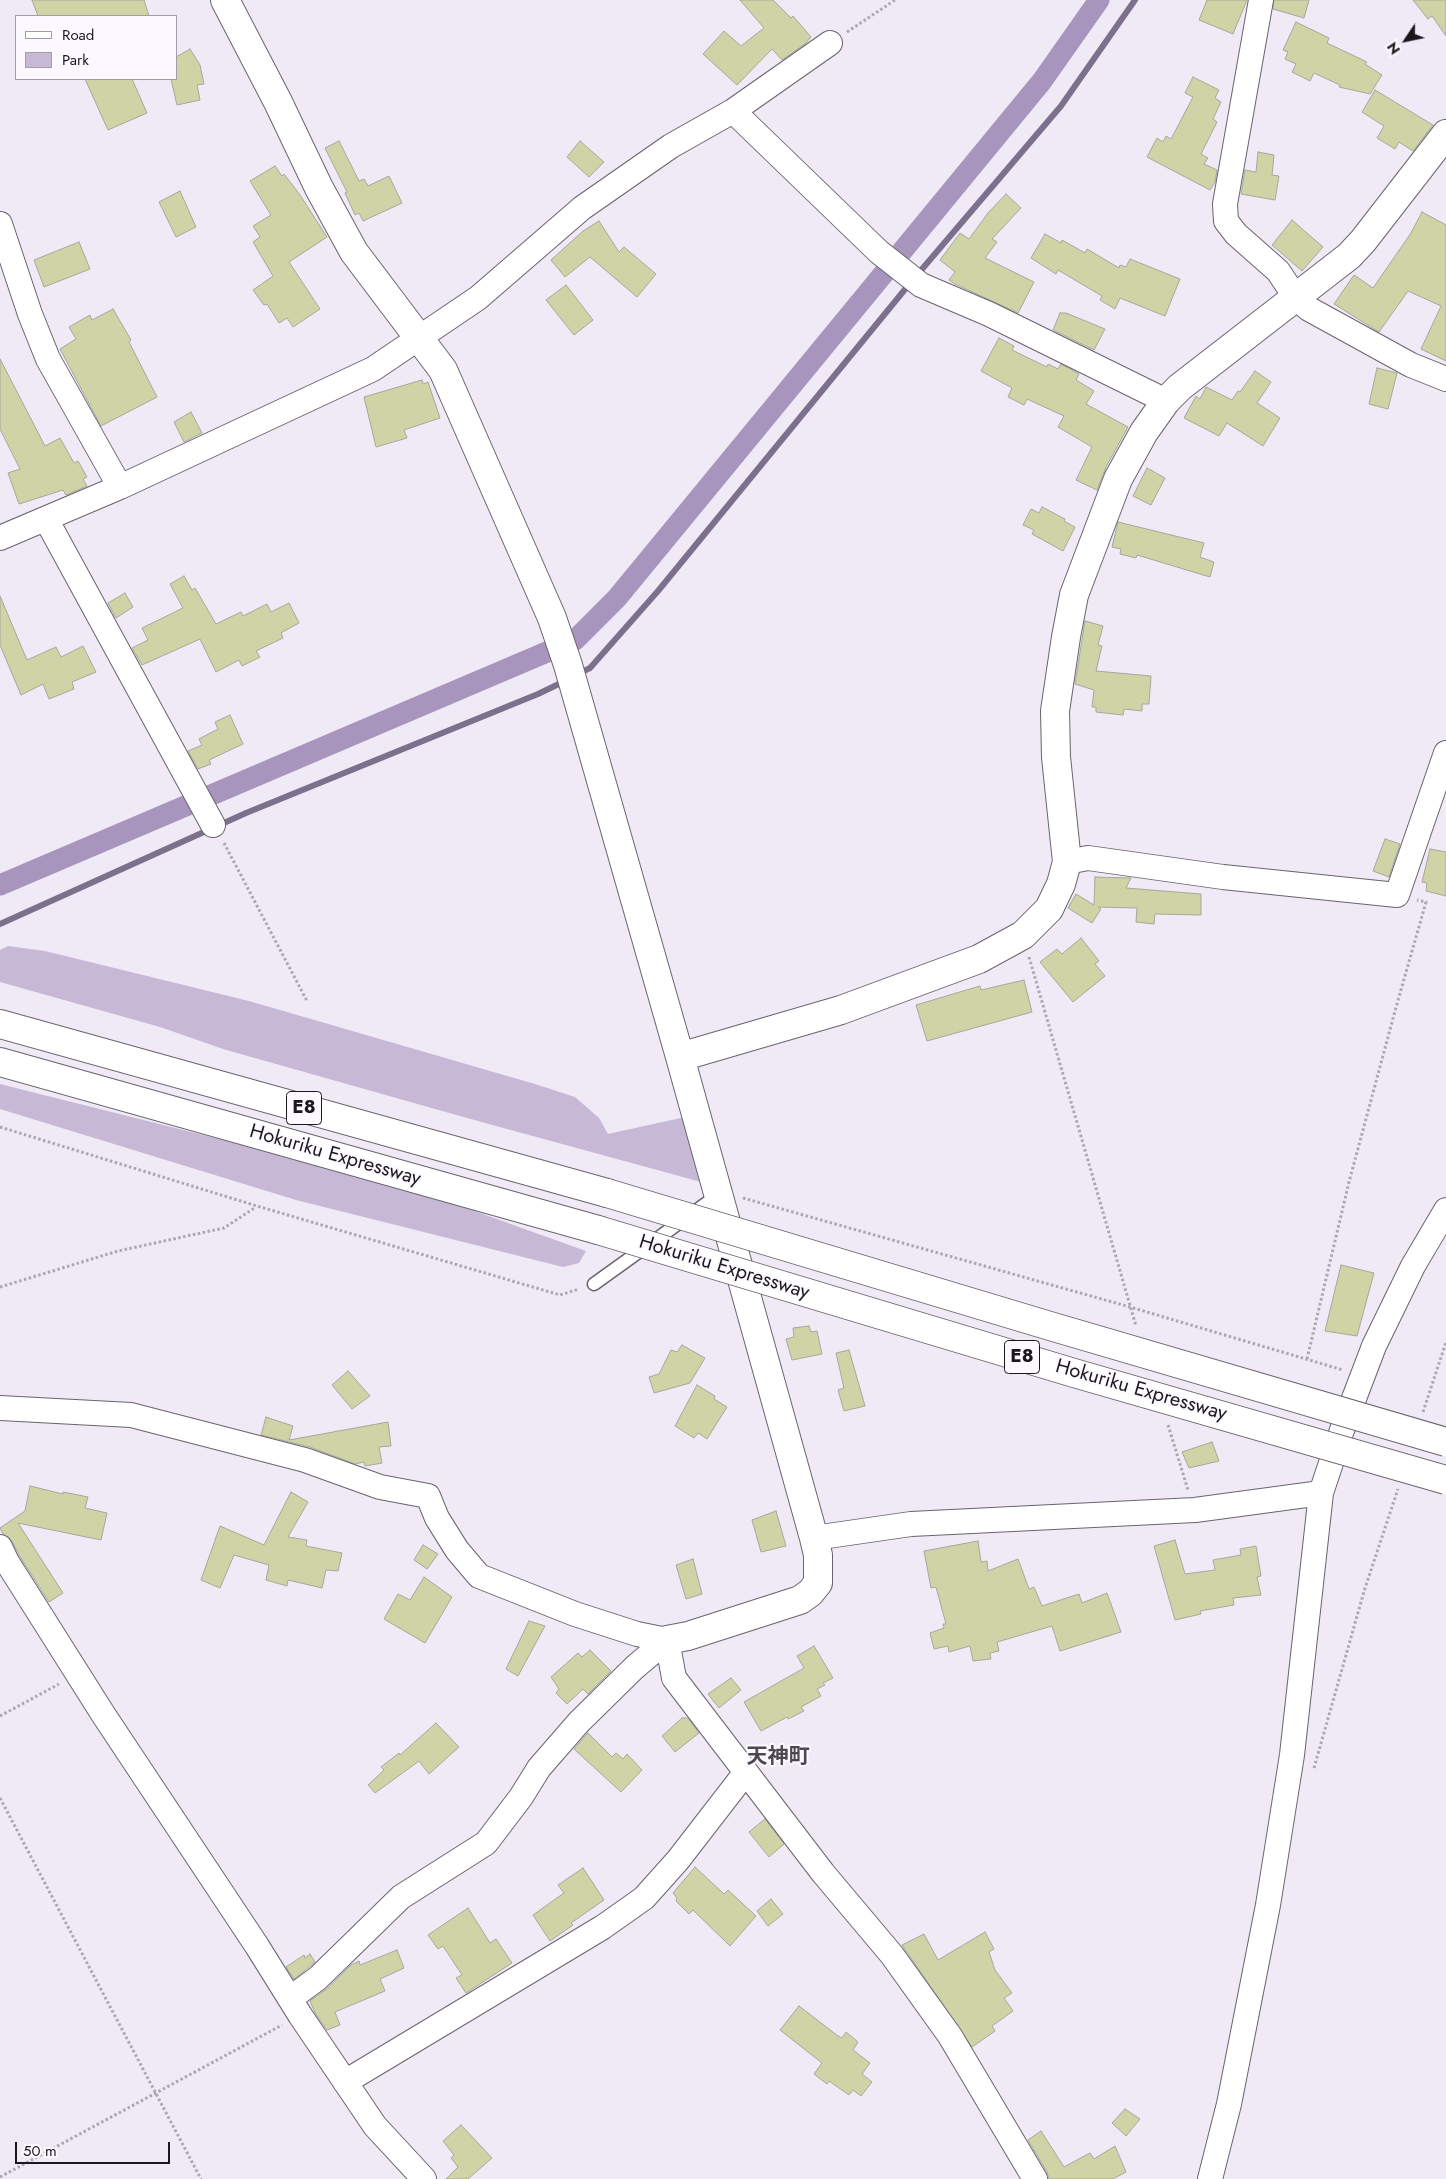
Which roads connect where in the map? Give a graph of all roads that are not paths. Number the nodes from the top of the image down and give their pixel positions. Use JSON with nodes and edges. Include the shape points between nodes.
{"nodes":[{"id":1,"x":225,"y":0,"type":"edge"},
{"id":2,"x":1261,"y":0,"type":"edge"},
{"id":3,"x":830,"y":43,"type":"road end"},
{"id":4,"x":733,"y":111,"type":"junction"},
{"id":5,"x":1446,"y":134,"type":"edge"},
{"id":6,"x":0,"y":224,"type":"edge"},
{"id":7,"x":4,"y":255,"type":"edge"},
{"id":8,"x":1296,"y":298,"type":"junction"},
{"id":9,"x":419,"y":339,"type":"junction"},
{"id":10,"x":1446,"y":379,"type":"edge"},
{"id":11,"x":1166,"y":402,"type":"junction"},
{"id":12,"x":120,"y":487,"type":"junction"},
{"id":13,"x":46,"y":519,"type":"junction"},
{"id":14,"x":0,"y":538,"type":"edge"},
{"id":15,"x":1446,"y":754,"type":"edge"},
{"id":16,"x":213,"y":825,"type":"dead end"},
{"id":17,"x":1067,"y":862,"type":"junction"},
{"id":18,"x":0,"y":1024,"type":"edge"},
{"id":19,"x":680,"y":1057,"type":"junction"},
{"id":20,"x":0,"y":1062,"type":"edge"},
{"id":21,"x":718,"y":1195,"type":"junction"},
{"id":22,"x":1446,"y":1210,"type":"edge"},
{"id":23,"x":594,"y":1284,"type":"road end"},
{"id":24,"x":0,"y":1408,"type":"edge"},
{"id":25,"x":1446,"y":1442,"type":"edge"},
{"id":26,"x":1446,"y":1480,"type":"edge"},
{"id":27,"x":1321,"y":1493,"type":"junction"},
{"id":28,"x":814,"y":1538,"type":"junction"},
{"id":29,"x":0,"y":1547,"type":"edge"},
{"id":30,"x":667,"y":1640,"type":"junction"},
{"id":31,"x":746,"y":1772,"type":"junction"},
{"id":32,"x":295,"y":2007,"type":"junction"},
{"id":33,"x":345,"y":2082,"type":"junction"},
{"id":34,"x":424,"y":2179,"type":"edge"},
{"id":35,"x":1035,"y":2179,"type":"edge"},
{"id":36,"x":1210,"y":2179,"type":"edge"}],
"edges":[{"from":1,"to":9,"type":"main road","via":[[354,252]]},
{"from":2,"to":8,"type":"street","via":[[1225,204],[1226,221],[1278,271]]},
{"from":3,"to":4,"type":"street"},
{"from":4,"to":9,"type":"street","via":[[671,146],[582,208],[478,298]]},
{"from":4,"to":11,"type":"street","via":[[879,252],[921,285],[988,314]]},
{"from":5,"to":8,"type":"main road","via":[[1363,241]]},
{"from":6,"to":7,"type":"street"},
{"from":7,"to":12,"type":"street","via":[[48,359]]},
{"from":8,"to":10,"type":"street","via":[[1343,329],[1411,365]]},
{"from":8,"to":11,"type":"main road","via":[[1180,387]]},
{"from":9,"to":12,"type":"street","via":[[373,369]]},
{"from":9,"to":19,"type":"main road","via":[[442,370],[558,637]]},
{"from":11,"to":17,"type":"main road","via":[[1144,432],[1118,479],[1074,595],[1055,710],[1056,757]]},
{"from":12,"to":13,"type":"street"},
{"from":13,"to":14,"type":"street"},
{"from":13,"to":16,"type":"street"},
{"from":15,"to":17,"type":"street","via":[[1397,895],[1223,877],[1088,858]]},
{"from":17,"to":19,"type":"main road","via":[[1049,909],[1023,935],[979,959],[841,1010]]},
{"from":18,"to":25,"type":"main road","name":"Hokuriku Expressway","number":"E8","bridge":true,"via":[[607,1193]]},
{"from":19,"to":21,"type":"main road"},
{"from":20,"to":26,"type":"main road","name":"Hokuriku Expressway","number":"E8","bridge":true,"via":[[598,1230],[1074,1373]]},
{"from":21,"to":23,"type":"lane"},
{"from":21,"to":28,"type":"main road"},
{"from":22,"to":27,"type":"street","via":[[1395,1300],[1363,1376]]},
{"from":24,"to":30,"type":"street","via":[[130,1415],[305,1460],[380,1487],[428,1496],[457,1550],[480,1576],[575,1614]]},
{"from":27,"to":28,"type":"street","via":[[1195,1510],[911,1524]]},
{"from":27,"to":36,"type":"street","via":[[1292,1755],[1268,1905],[1230,2104]]},
{"from":28,"to":30,"type":"main road","via":[[819,1572],[818,1583],[810,1594],[800,1600]]},
{"from":29,"to":32,"type":"street","via":[[78,1675]]},
{"from":30,"to":31,"type":"street","via":[[674,1678]]},
{"from":30,"to":32,"type":"street","via":[[578,1722],[539,1768],[486,1843],[401,1897],[318,1978]]},
{"from":31,"to":33,"type":"street","via":[[678,1860],[644,1898],[603,1927]]},
{"from":31,"to":35,"type":"street","via":[[892,1955],[950,2036]]},
{"from":32,"to":33,"type":"street"},
{"from":33,"to":34,"type":"street","via":[[375,2126]]}]}
